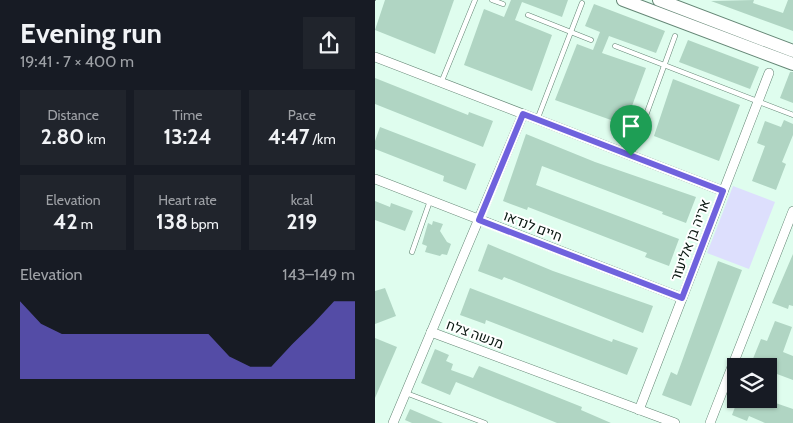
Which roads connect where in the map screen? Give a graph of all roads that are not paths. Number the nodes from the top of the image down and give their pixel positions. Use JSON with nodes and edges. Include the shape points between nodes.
{"nodes":[{"id":1,"x":475,"y":0,"type":"edge"},
{"id":2,"x":492,"y":0,"type":"edge"},
{"id":3,"x":623,"y":0,"type":"edge"},
{"id":4,"x":662,"y":1,"type":"edge"},
{"id":5,"x":582,"y":3,"type":"dead end"},
{"id":6,"x":503,"y":4,"type":"dead end"},
{"id":7,"x":528,"y":15,"type":"dead end"},
{"id":8,"x":571,"y":32,"type":"junction"},
{"id":9,"x":675,"y":36,"type":"dead end"},
{"id":10,"x":591,"y":40,"type":"dead end"},
{"id":11,"x":615,"y":46,"type":"dead end"},
{"id":12,"x":793,"y":51,"type":"edge"},
{"id":13,"x":375,"y":57,"type":"edge"},
{"id":14,"x":793,"y":64,"type":"edge"},
{"id":15,"x":664,"y":65,"type":"junction"},
{"id":16,"x":769,"y":73,"type":"dead end"},
{"id":17,"x":441,"y":83,"type":"junction"},
{"id":18,"x":758,"y":102,"type":"junction"},
{"id":19,"x":523,"y":114,"type":"junction"},
{"id":20,"x":793,"y":116,"type":"edge"},
{"id":21,"x":537,"y":120,"type":"junction"},
{"id":22,"x":631,"y":156,"type":"junction"},
{"id":23,"x":375,"y":179,"type":"edge"},
{"id":24,"x":723,"y":191,"type":"junction"},
{"id":25,"x":430,"y":201,"type":"junction"},
{"id":26,"x":793,"y":211,"type":"edge"},
{"id":27,"x":479,"y":220,"type":"junction"},
{"id":28,"x":412,"y":252,"type":"dead end"},
{"id":29,"x":682,"y":298,"type":"junction"},
{"id":30,"x":431,"y":332,"type":"junction"},
{"id":31,"x":406,"y":393,"type":"junction"},
{"id":32,"x":639,"y":410,"type":"junction"},
{"id":33,"x":393,"y":423,"type":"edge"},
{"id":34,"x":485,"y":423,"type":"edge"},
{"id":35,"x":675,"y":423,"type":"edge"},
{"id":36,"x":711,"y":423,"type":"edge"}],
"edges":[{"from":1,"to":17,"type":"lane"},
{"from":2,"to":6,"type":"lane"},
{"from":3,"to":14,"type":"street"},
{"from":4,"to":12,"type":"street"},
{"from":5,"to":8,"type":"lane"},
{"from":7,"to":8,"type":"lane"},
{"from":8,"to":10,"type":"lane"},
{"from":8,"to":21,"type":"lane"},
{"from":9,"to":15,"type":"lane"},
{"from":11,"to":15,"type":"lane"},
{"from":13,"to":17,"type":"street","name":"אריה בן אליעזר"},
{"from":15,"to":18,"type":"lane"},
{"from":15,"to":22,"type":"lane"},
{"from":16,"to":18,"type":"street","name":"אריה בן אליעזר"},
{"from":17,"to":19,"type":"street","name":"אריה בן אליעזר"},
{"from":18,"to":20,"type":"lane"},
{"from":18,"to":24,"type":"street","name":"אריה בן אליעזר"},
{"from":19,"to":21,"type":"street","name":"אריה בן אליעזר"},
{"from":19,"to":27,"type":"street","name":"מנשה צלח"},
{"from":21,"to":22,"type":"street","name":"אריה בן אליעזר"},
{"from":22,"to":24,"type":"street","name":"אריה בן אליעזר"},
{"from":23,"to":25,"type":"street","name":"חיים לנדאו"},
{"from":24,"to":29,"type":"street","name":"אריה בן אליעזר"},
{"from":25,"to":27,"type":"street","name":"חיים לנדאו"},
{"from":25,"to":28,"type":"lane"},
{"from":26,"to":36,"type":"street"},
{"from":27,"to":29,"type":"street","name":"חיים לנדאו"},
{"from":27,"to":30,"type":"street","name":"מנשה צלח"},
{"from":29,"to":32,"type":"street","name":"אריה בן אליעזר"},
{"from":30,"to":31,"type":"street"},
{"from":30,"to":32,"type":"street","name":"מנשה צלח"},
{"from":31,"to":33,"type":"street"},
{"from":31,"to":34,"type":"lane"},
{"from":32,"to":35,"type":"street","name":"מנשה צלח"}]}
